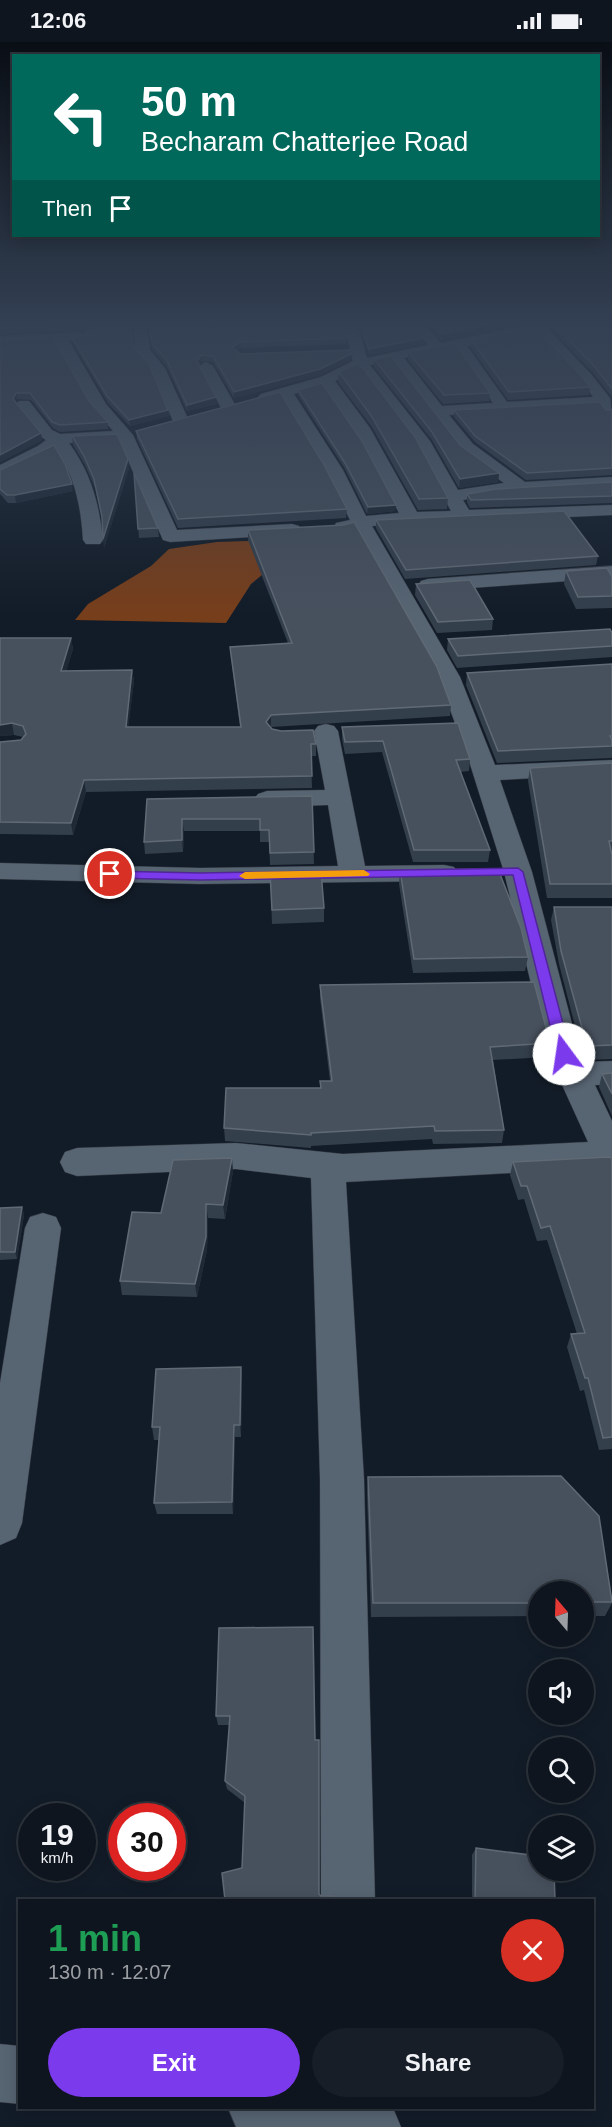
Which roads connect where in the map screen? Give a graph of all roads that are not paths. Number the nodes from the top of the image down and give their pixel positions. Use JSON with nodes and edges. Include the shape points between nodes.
{"nodes":[{"id":1,"x":36,"y":420,"type":"edge"},
{"id":2,"x":116,"y":420,"type":"edge"},
{"id":3,"x":304,"y":420,"type":"edge"},
{"id":4,"x":358,"y":420,"type":"edge"},
{"id":5,"x":405,"y":420,"type":"edge"},
{"id":6,"x":446,"y":420,"type":"edge"},
{"id":7,"x":131,"y":434,"type":"junction"},
{"id":8,"x":50,"y":444,"type":"junction"},
{"id":9,"x":0,"y":456,"type":"edge"},
{"id":10,"x":0,"y":472,"type":"edge"},
{"id":11,"x":612,"y":482,"type":"edge"},
{"id":12,"x":522,"y":488,"type":"junction"},
{"id":13,"x":453,"y":496,"type":"junction"},
{"id":14,"x":612,"y":510,"type":"edge"},
{"id":15,"x":463,"y":515,"type":"junction"},
{"id":16,"x":410,"y":517,"type":"junction"},
{"id":17,"x":360,"y":522,"type":"junction"},
{"id":18,"x":93,"y":540,"type":"dead end"},
{"id":19,"x":612,"y":572,"type":"edge"},
{"id":20,"x":398,"y":588,"type":"junction"},
{"id":21,"x":454,"y":641,"type":"edge"},
{"id":22,"x":430,"y":642,"type":"junction"},
{"id":23,"x":471,"y":675,"type":"edge"},
{"id":24,"x":448,"y":677,"type":"junction"},
{"id":25,"x":326,"y":731,"type":"dead end"},
{"id":26,"x":483,"y":767,"type":"junction"},
{"id":27,"x":612,"y":767,"type":"edge"},
{"id":28,"x":339,"y":797,"type":"junction"},
{"id":29,"x":247,"y":799,"type":"edge"},
{"id":30,"x":0,"y":871,"type":"edge"},
{"id":31,"x":353,"y":874,"type":"junction"},
{"id":32,"x":514,"y":886,"type":"junction"},
{"id":33,"x":612,"y":1073,"type":"edge"},
{"id":34,"x":572,"y":1074,"type":"junction"},
{"id":35,"x":611,"y":1155,"type":"edge"},
{"id":36,"x":77,"y":1162,"type":"dead end"},
{"id":37,"x":343,"y":1168,"type":"junction"},
{"id":38,"x":43,"y":1228,"type":"dead end"},
{"id":39,"x":0,"y":1523,"type":"edge"},
{"id":40,"x":348,"y":1899,"type":"edge"},
{"id":41,"x":0,"y":2073,"type":"edge"},
{"id":42,"x":18,"y":2075,"type":"edge"},
{"id":43,"x":267,"y":2109,"type":"edge"},
{"id":44,"x":358,"y":2119,"type":"edge"}],
"edges":[{"from":1,"to":8,"type":"street"},
{"from":2,"to":7,"type":"street"},
{"from":3,"to":17,"type":"street"},
{"from":4,"to":16,"type":"street"},
{"from":5,"to":13,"type":"street"},
{"from":6,"to":12,"type":"street","via":[[470,451]]},
{"from":7,"to":8,"type":"street"},
{"from":7,"to":17,"type":"street","via":[[170,536],[344,527]]},
{"from":8,"to":9,"type":"street"},
{"from":8,"to":10,"type":"street"},
{"from":8,"to":18,"type":"street","via":[[73,462],[90,506]]},
{"from":11,"to":12,"type":"street"},
{"from":12,"to":13,"type":"street"},
{"from":13,"to":15,"type":"street"},
{"from":14,"to":15,"type":"street"},
{"from":15,"to":16,"type":"street"},
{"from":16,"to":17,"type":"street"},
{"from":17,"to":20,"type":"street"},
{"from":19,"to":20,"type":"street"},
{"from":20,"to":22,"type":"street"},
{"from":21,"to":22,"type":"street"},
{"from":22,"to":24,"type":"street"},
{"from":23,"to":24,"type":"street"},
{"from":24,"to":26,"type":"street","via":[[454,724]]},
{"from":25,"to":28,"type":"street"},
{"from":26,"to":27,"type":"street"},
{"from":26,"to":32,"type":"street"},
{"from":28,"to":29,"type":"street"},
{"from":28,"to":31,"type":"street"},
{"from":30,"to":31,"type":"street","via":[[200,876]]},
{"from":31,"to":32,"type":"street"},
{"from":32,"to":34,"type":"street","via":[[535,983]]},
{"from":33,"to":34,"type":"street"},
{"from":34,"to":35,"type":"street"},
{"from":35,"to":37,"type":"street"},
{"from":36,"to":37,"type":"street","via":[[236,1156]]},
{"from":37,"to":40,"type":"street","via":[[328,1179],[342,1479]]},
{"from":38,"to":39,"type":"street"},
{"from":41,"to":42,"type":"street"},
{"from":43,"to":44,"type":"street"}]}
